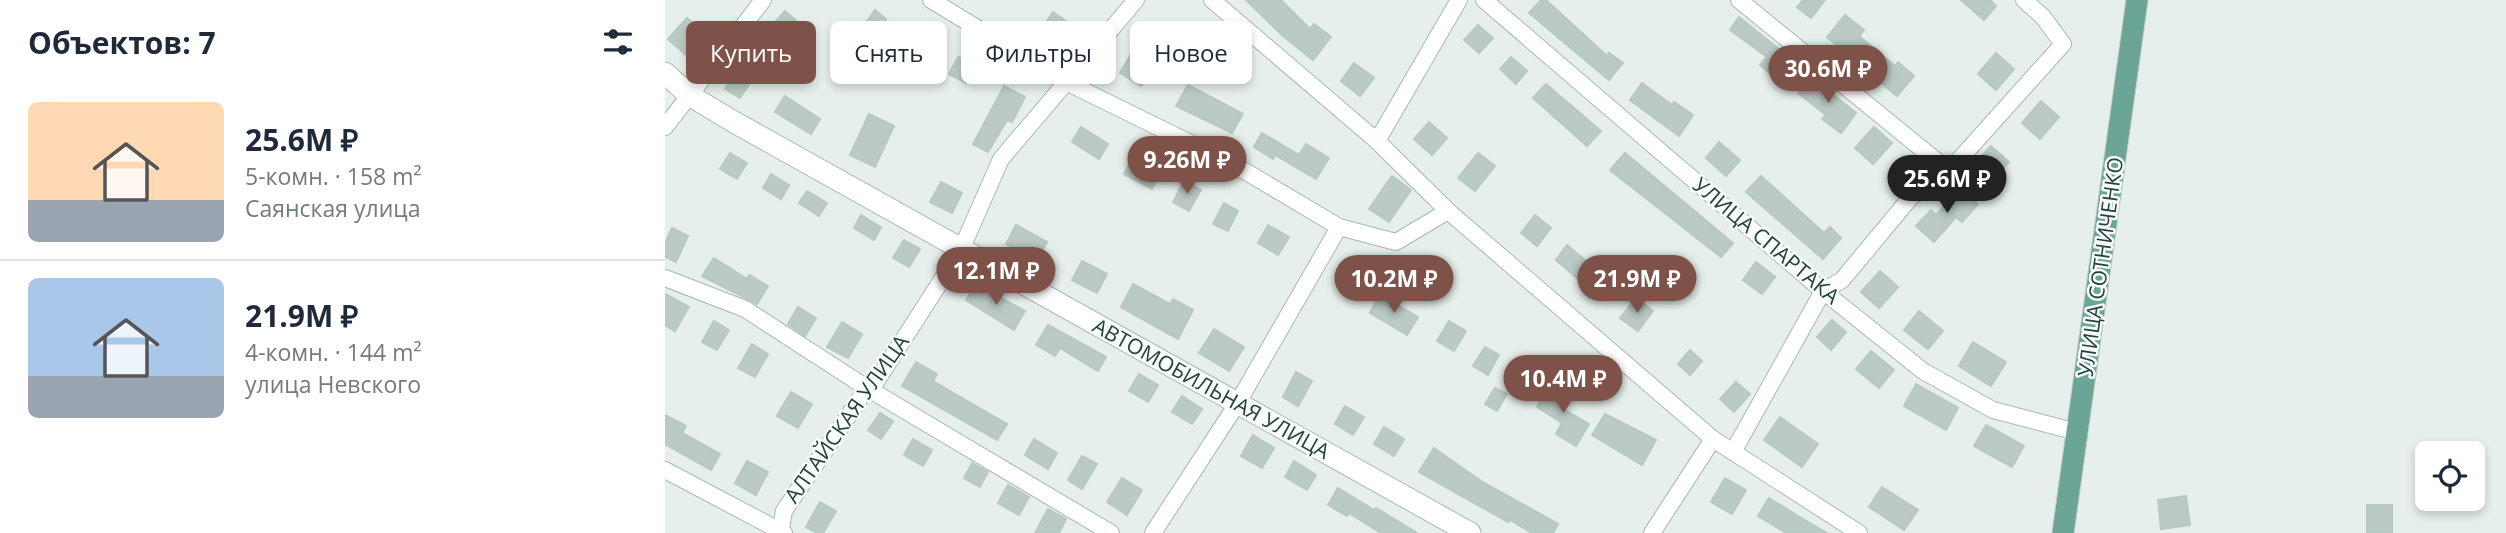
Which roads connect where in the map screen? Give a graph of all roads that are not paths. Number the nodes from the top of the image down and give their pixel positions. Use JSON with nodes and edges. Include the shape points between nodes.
{"nodes":[{"id":1,"x":763,"y":0,"type":"edge"},
{"id":2,"x":931,"y":0,"type":"edge"},
{"id":3,"x":1136,"y":0,"type":"edge"},
{"id":4,"x":1212,"y":0,"type":"edge"},
{"id":5,"x":1459,"y":0,"type":"edge"},
{"id":6,"x":1484,"y":0,"type":"edge"},
{"id":7,"x":1739,"y":0,"type":"edge"},
{"id":8,"x":2024,"y":0,"type":"edge"},
{"id":9,"x":2137,"y":0,"type":"edge"},
{"id":10,"x":966,"y":21,"type":"edge"},
{"id":11,"x":1116,"y":23,"type":"edge"},
{"id":12,"x":665,"y":74,"type":"edge"},
{"id":13,"x":1064,"y":84,"type":"edge"},
{"id":14,"x":1070,"y":84,"type":"edge"},
{"id":15,"x":689,"y":95,"type":"junction"},
{"id":16,"x":665,"y":127,"type":"edge"},
{"id":17,"x":1377,"y":141,"type":"junction"},
{"id":18,"x":1949,"y":171,"type":"junction"},
{"id":19,"x":1448,"y":211,"type":"junction"},
{"id":20,"x":1339,"y":227,"type":"junction"},
{"id":21,"x":961,"y":250,"type":"junction"},
{"id":22,"x":665,"y":278,"type":"edge"},
{"id":23,"x":1823,"y":290,"type":"junction"},
{"id":24,"x":867,"y":388,"type":"junction"},
{"id":25,"x":1237,"y":404,"type":"junction"},
{"id":26,"x":2077,"y":432,"type":"junction"},
{"id":27,"x":1713,"y":439,"type":"junction"},
{"id":28,"x":1733,"y":452,"type":"junction"},
{"id":29,"x":665,"y":470,"type":"edge"},
{"id":30,"x":782,"y":532,"type":"edge"},
{"id":31,"x":1111,"y":533,"type":"edge"},
{"id":32,"x":1153,"y":533,"type":"edge"},
{"id":33,"x":1471,"y":533,"type":"edge"},
{"id":34,"x":1652,"y":533,"type":"edge"},
{"id":35,"x":1859,"y":533,"type":"edge"},
{"id":36,"x":2063,"y":533,"type":"edge"}],
"edges":[{"from":1,"to":15,"type":"street"},
{"from":2,"to":10,"type":"street"},
{"from":3,"to":11,"type":"street","name":"АЛТАЙСКАЯ УЛИЦА"},
{"from":4,"to":17,"type":"street"},
{"from":5,"to":17,"type":"street"},
{"from":6,"to":23,"type":"street","name":"УЛИЦА СПАРТАКА"},
{"from":7,"to":18,"type":"street"},
{"from":8,"to":18,"type":"street","via":[[2063,44]]},
{"from":9,"to":26,"type":"main road","name":"УЛИЦА СОТНИЧЕНКО"},
{"from":12,"to":15,"type":"street","name":"АВТОМОБИЛЬНАЯ УЛИЦА"},
{"from":13,"to":21,"type":"street","name":"АЛТАЙСКАЯ УЛИЦА","via":[[1001,159]]},
{"from":14,"to":20,"type":"street","via":[[1233,164]]},
{"from":15,"to":16,"type":"street"},
{"from":15,"to":21,"type":"street","name":"АВТОМОБИЛЬНАЯ УЛИЦА"},
{"from":17,"to":19,"type":"street"},
{"from":18,"to":23,"type":"street","via":[[1911,197],[1842,280]]},
{"from":19,"to":20,"type":"street","via":[[1397,242]]},
{"from":19,"to":27,"type":"street"},
{"from":20,"to":25,"type":"street"},
{"from":21,"to":24,"type":"street","name":"АЛТАЙСКАЯ УЛИЦА","via":[[876,382]]},
{"from":21,"to":25,"type":"street","name":"АВТОМОБИЛЬНАЯ УЛИЦА"},
{"from":22,"to":24,"type":"street","via":[[745,309]]},
{"from":23,"to":26,"type":"street","name":"УЛИЦА СПАРТАКА","via":[[1923,372],[1993,410]]},
{"from":23,"to":28,"type":"street"},
{"from":24,"to":30,"type":"street","name":"АЛТАЙСКАЯ УЛИЦА","via":[[784,511]]},
{"from":24,"to":31,"type":"street"},
{"from":25,"to":32,"type":"street"},
{"from":25,"to":33,"type":"street","name":"АВТОМОБИЛЬНАЯ УЛИЦА"},
{"from":26,"to":36,"type":"main road","name":"УЛИЦА СОТНИЧЕНКО"},
{"from":27,"to":28,"type":"street"},
{"from":27,"to":34,"type":"street"},
{"from":28,"to":35,"type":"street"},
{"from":29,"to":30,"type":"street"}]}
